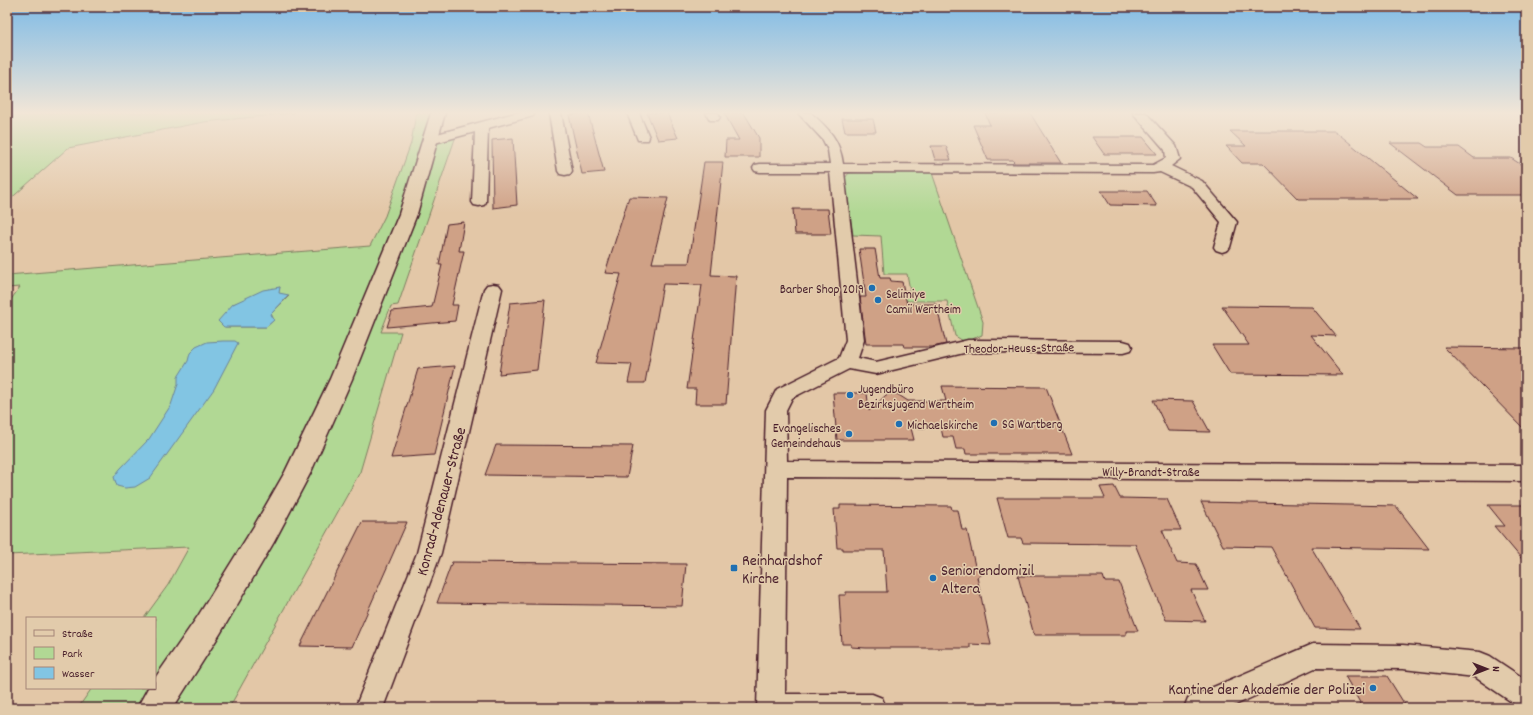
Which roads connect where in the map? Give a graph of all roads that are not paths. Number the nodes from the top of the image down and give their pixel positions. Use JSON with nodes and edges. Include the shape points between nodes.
{"nodes":[{"id":1,"x":429,"y":146,"type":"edge"},
{"id":2,"x":481,"y":146,"type":"edge"},
{"id":3,"x":561,"y":146,"type":"edge"},
{"id":4,"x":834,"y":146,"type":"edge"},
{"id":5,"x":1169,"y":146,"type":"edge"},
{"id":6,"x":836,"y":167,"type":"junction"},
{"id":7,"x":1161,"y":167,"type":"junction"},
{"id":8,"x":760,"y":168,"type":"dead end"},
{"id":9,"x":565,"y":171,"type":"dead end"},
{"id":10,"x":479,"y":202,"type":"dead end"},
{"id":11,"x":1222,"y":247,"type":"dead end"},
{"id":12,"x":493,"y":289,"type":"dead end"},
{"id":13,"x":1123,"y":347,"type":"dead end"},
{"id":14,"x":847,"y":362,"type":"junction"},
{"id":15,"x":776,"y":469,"type":"junction"},
{"id":16,"x":1526,"y":473,"type":"edge"},
{"id":17,"x":1526,"y":696,"type":"edge"},
{"id":18,"x":771,"y":707,"type":"edge"},
{"id":19,"x":154,"y":708,"type":"edge"},
{"id":20,"x":369,"y":708,"type":"edge"},
{"id":21,"x":872,"y":708,"type":"edge"},
{"id":22,"x":1198,"y":708,"type":"edge"}],
"edges":[{"from":1,"to":19,"type":"main road","via":[[408,214],[340,379],[298,472],[209,625]]},
{"from":2,"to":10,"type":"street"},
{"from":3,"to":9,"type":"street"},
{"from":4,"to":6,"type":"street"},
{"from":5,"to":7,"type":"street","via":[[1173,159]]},
{"from":6,"to":7,"type":"street"},
{"from":6,"to":8,"type":"street"},
{"from":6,"to":14,"type":"street","via":[[855,340]]},
{"from":7,"to":11,"type":"street","via":[[1197,184],[1229,222]]},
{"from":12,"to":20,"type":"street","name":"Konrad-Adenauer-Straße","via":[[429,553]]},
{"from":13,"to":14,"type":"street","name":"Theodor-Heuss-Straße","via":[[968,346],[876,368]]},
{"from":14,"to":15,"type":"street","via":[[784,394],[776,410]]},
{"from":15,"to":16,"type":"street","name":"Willy-Brandt-Straße"},
{"from":15,"to":18,"type":"street"},
{"from":17,"to":22,"type":"street","via":[[1480,665],[1403,657],[1313,656]]},
{"from":18,"to":21,"type":"street"}]}
